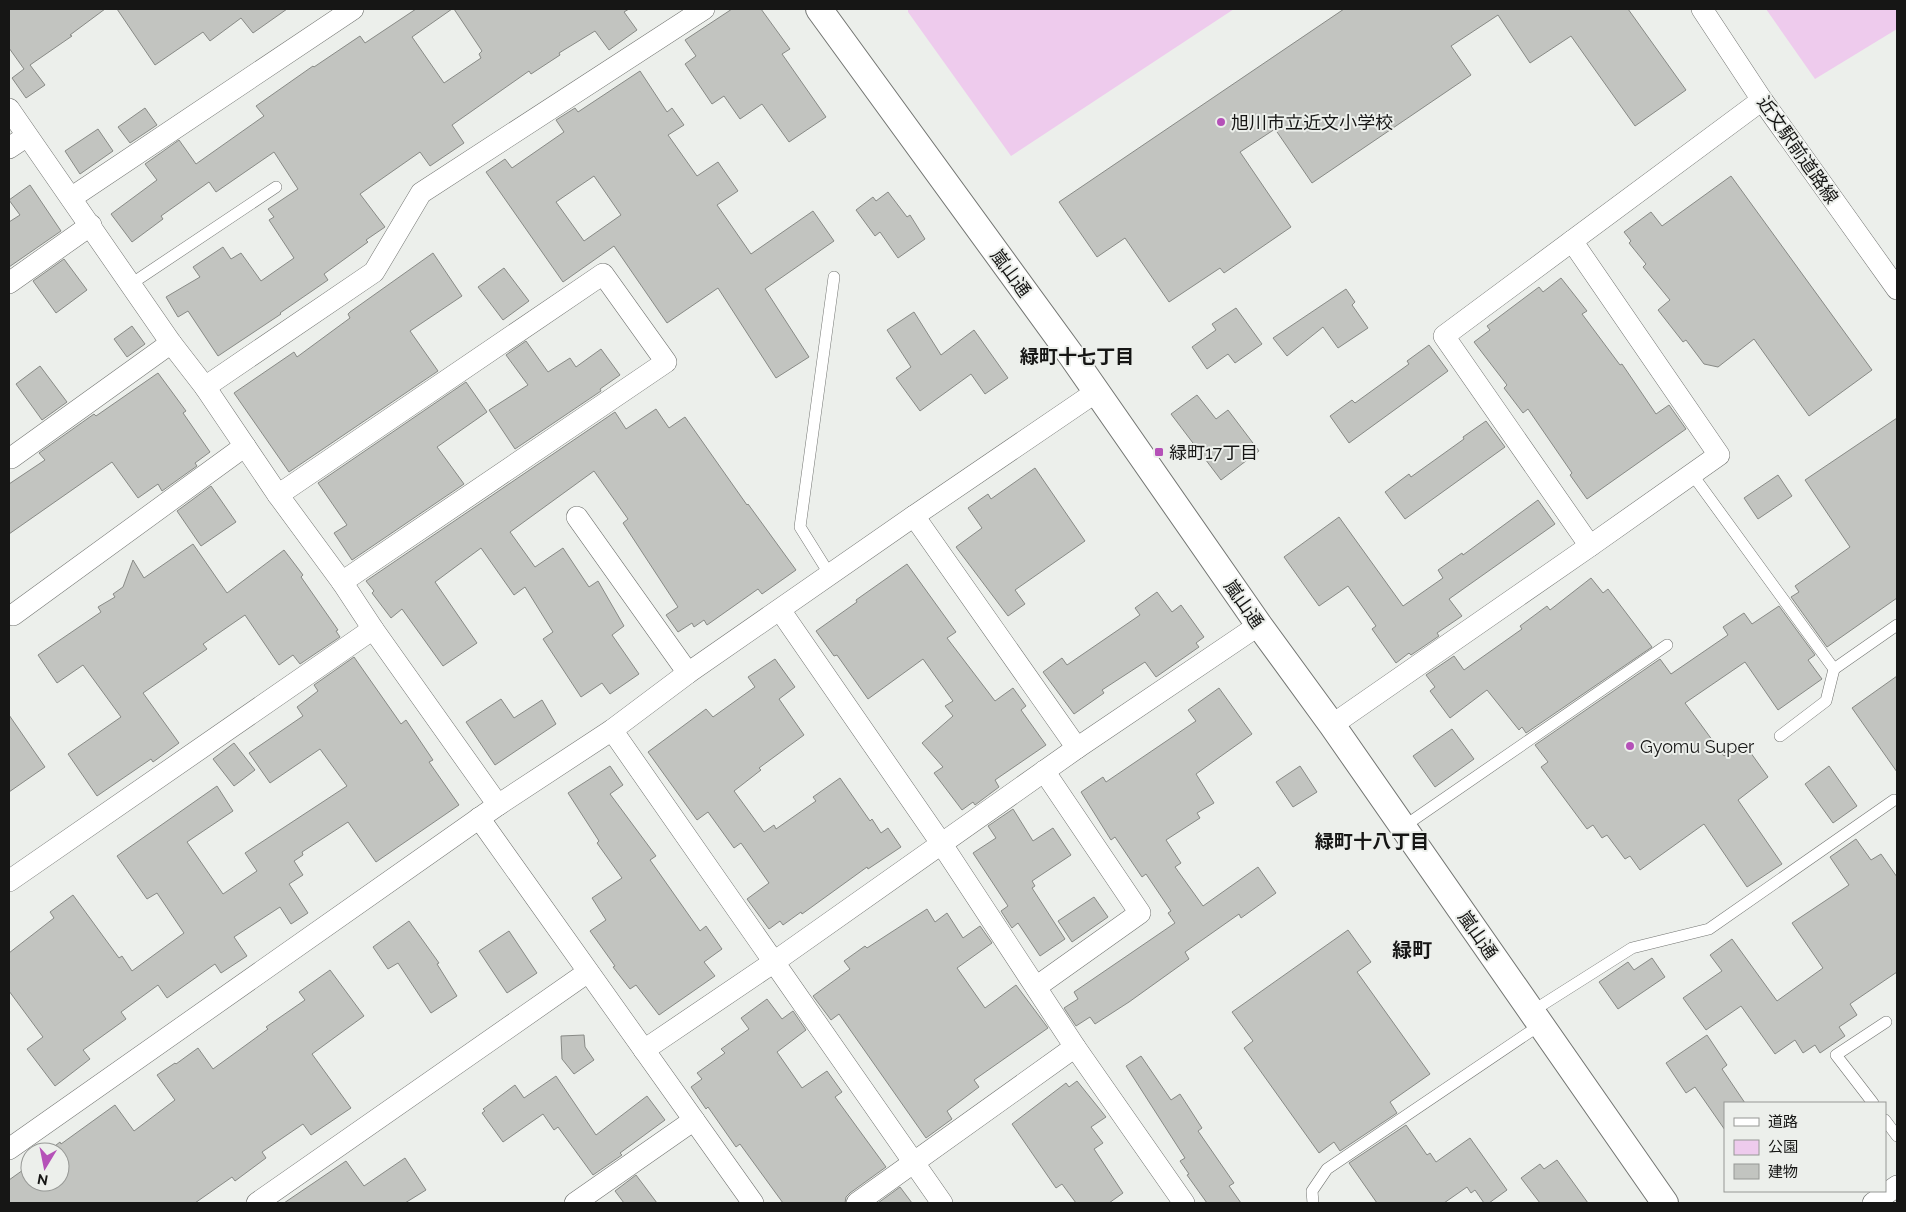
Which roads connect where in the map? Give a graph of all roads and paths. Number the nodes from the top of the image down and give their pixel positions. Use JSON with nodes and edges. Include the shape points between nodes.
{"nodes":[{"id":1,"x":353,"y":9,"type":"edge"},
{"id":2,"x":704,"y":9,"type":"edge"},
{"id":3,"x":819,"y":9,"type":"edge"},
{"id":4,"x":1702,"y":9,"type":"edge"},
{"id":5,"x":1762,"y":100,"type":"junction"},
{"id":6,"x":9,"y":109,"type":"edge"},
{"id":7,"x":27,"y":136,"type":"junction"},
{"id":8,"x":9,"y":148,"type":"edge"},
{"id":9,"x":276,"y":187,"type":"dead end"},
{"id":10,"x":71,"y":198,"type":"junction"},
{"id":11,"x":90,"y":226,"type":"junction"},
{"id":12,"x":1572,"y":241,"type":"junction"},
{"id":13,"x":834,"y":277,"type":"dead end"},
{"id":14,"x":9,"y":284,"type":"edge"},
{"id":15,"x":131,"y":284,"type":"junction"},
{"id":16,"x":1897,"y":289,"type":"edge"},
{"id":17,"x":171,"y":343,"type":"junction"},
{"id":18,"x":205,"y":387,"type":"junction"},
{"id":19,"x":1096,"y":392,"type":"junction"},
{"id":20,"x":244,"y":446,"type":"junction"},
{"id":21,"x":11,"y":458,"type":"dead end"},
{"id":22,"x":1692,"y":474,"type":"junction"},
{"id":23,"x":278,"y":496,"type":"junction"},
{"id":24,"x":914,"y":516,"type":"junction"},
{"id":25,"x":577,"y":517,"type":"dead end"},
{"id":26,"x":1590,"y":546,"type":"junction"},
{"id":27,"x":830,"y":575,"type":"junction"},
{"id":28,"x":342,"y":582,"type":"junction"},
{"id":29,"x":780,"y":610,"type":"junction"},
{"id":30,"x":13,"y":615,"type":"dead end"},
{"id":31,"x":1259,"y":625,"type":"junction"},
{"id":32,"x":1897,"y":625,"type":"edge"},
{"id":33,"x":372,"y":629,"type":"junction"},
{"id":34,"x":1667,"y":645,"type":"dead end"},
{"id":35,"x":1834,"y":669,"type":"junction"},
{"id":36,"x":688,"y":673,"type":"junction"},
{"id":37,"x":1332,"y":725,"type":"junction"},
{"id":38,"x":612,"y":730,"type":"junction"},
{"id":39,"x":1780,"y":736,"type":"dead end"},
{"id":40,"x":1077,"y":748,"type":"junction"},
{"id":41,"x":1044,"y":771,"type":"junction"},
{"id":42,"x":1894,"y":800,"type":"dead end"},
{"id":43,"x":498,"y":805,"type":"junction"},
{"id":44,"x":479,"y":818,"type":"junction"},
{"id":45,"x":1403,"y":828,"type":"junction"},
{"id":46,"x":941,"y":843,"type":"junction"},
{"id":47,"x":9,"y":881,"type":"edge"},
{"id":48,"x":774,"y":962,"type":"junction"},
{"id":49,"x":588,"y":972,"type":"junction"},
{"id":50,"x":1036,"y":987,"type":"junction"},
{"id":51,"x":1536,"y":1018,"type":"junction"},
{"id":52,"x":1886,"y":1022,"type":"dead end"},
{"id":53,"x":1075,"y":1047,"type":"junction"},
{"id":54,"x":644,"y":1050,"type":"junction"},
{"id":55,"x":1872,"y":1102,"type":"edge"},
{"id":56,"x":694,"y":1120,"type":"junction"},
{"id":57,"x":1886,"y":1121,"type":"edge"},
{"id":58,"x":1897,"y":1136,"type":"edge"},
{"id":59,"x":9,"y":1149,"type":"edge"},
{"id":60,"x":914,"y":1163,"type":"junction"},
{"id":61,"x":1897,"y":1186,"type":"edge"},
{"id":62,"x":257,"y":1203,"type":"edge"},
{"id":63,"x":575,"y":1203,"type":"edge"},
{"id":64,"x":754,"y":1203,"type":"edge"},
{"id":65,"x":857,"y":1203,"type":"edge"},
{"id":66,"x":942,"y":1203,"type":"edge"},
{"id":67,"x":1184,"y":1203,"type":"edge"},
{"id":68,"x":1313,"y":1203,"type":"edge"},
{"id":69,"x":1665,"y":1203,"type":"edge"},
{"id":70,"x":1873,"y":1203,"type":"edge"}],
"edges":[{"from":1,"to":10,"type":"street"},
{"from":2,"to":18,"type":"street","via":[[421,194],[374,272]]},
{"from":3,"to":19,"type":"street","name":"嵐山通"},
{"from":4,"to":5,"type":"street","name":"近文駅前道路線"},
{"from":5,"to":12,"type":"street"},
{"from":5,"to":16,"type":"street","name":"近文駅前道路線"},
{"from":6,"to":7,"type":"street"},
{"from":7,"to":8,"type":"street"},
{"from":7,"to":10,"type":"street"},
{"from":9,"to":15,"type":"lane"},
{"from":10,"to":11,"type":"street"},
{"from":11,"to":14,"type":"street"},
{"from":11,"to":15,"type":"street"},
{"from":12,"to":22,"type":"street","via":[[1719,455]]},
{"from":12,"to":26,"type":"street","via":[[1444,336]]},
{"from":13,"to":27,"type":"lane","via":[[800,527]]},
{"from":15,"to":17,"type":"street"},
{"from":17,"to":18,"type":"street"},
{"from":17,"to":21,"type":"street"},
{"from":18,"to":20,"type":"street"},
{"from":19,"to":24,"type":"street"},
{"from":19,"to":31,"type":"street","name":"嵐山通"},
{"from":20,"to":23,"type":"street"},
{"from":20,"to":30,"type":"street"},
{"from":22,"to":26,"type":"street"},
{"from":22,"to":35,"type":"lane"},
{"from":23,"to":28,"type":"street"},
{"from":23,"to":28,"type":"street","via":[[603,274],[666,362]]},
{"from":24,"to":27,"type":"street"},
{"from":24,"to":40,"type":"street"},
{"from":25,"to":36,"type":"street"},
{"from":26,"to":37,"type":"street"},
{"from":27,"to":29,"type":"street"},
{"from":28,"to":33,"type":"street"},
{"from":29,"to":36,"type":"street"},
{"from":29,"to":46,"type":"street"},
{"from":31,"to":37,"type":"street","name":"嵐山通"},
{"from":31,"to":40,"type":"street"},
{"from":32,"to":35,"type":"lane"},
{"from":33,"to":43,"type":"street"},
{"from":33,"to":47,"type":"street"},
{"from":34,"to":45,"type":"lane"},
{"from":35,"to":39,"type":"lane","via":[[1826,701]]},
{"from":36,"to":38,"type":"street"},
{"from":37,"to":45,"type":"street","name":"嵐山通"},
{"from":38,"to":43,"type":"street"},
{"from":38,"to":48,"type":"street"},
{"from":40,"to":41,"type":"street"},
{"from":41,"to":46,"type":"street"},
{"from":41,"to":50,"type":"street","via":[[1140,913]]},
{"from":42,"to":51,"type":"lane","via":[[1710,929],[1632,948]]},
{"from":43,"to":44,"type":"street"},
{"from":44,"to":49,"type":"street"},
{"from":44,"to":59,"type":"street"},
{"from":45,"to":51,"type":"street","name":"嵐山通"},
{"from":46,"to":48,"type":"street"},
{"from":46,"to":50,"type":"street"},
{"from":48,"to":54,"type":"street"},
{"from":48,"to":60,"type":"street"},
{"from":49,"to":54,"type":"street"},
{"from":49,"to":62,"type":"street"},
{"from":50,"to":53,"type":"street"},
{"from":51,"to":68,"type":"lane","via":[[1327,1169],[1312,1191]]},
{"from":51,"to":69,"type":"street","name":"嵐山通"},
{"from":52,"to":55,"type":"lane","via":[[1836,1055]]},
{"from":53,"to":60,"type":"street"},
{"from":53,"to":67,"type":"street"},
{"from":54,"to":56,"type":"street"},
{"from":56,"to":63,"type":"street"},
{"from":56,"to":64,"type":"street"},
{"from":57,"to":58,"type":"lane"},
{"from":60,"to":65,"type":"street"},
{"from":60,"to":66,"type":"street"},
{"from":61,"to":70,"type":"street"}]}
